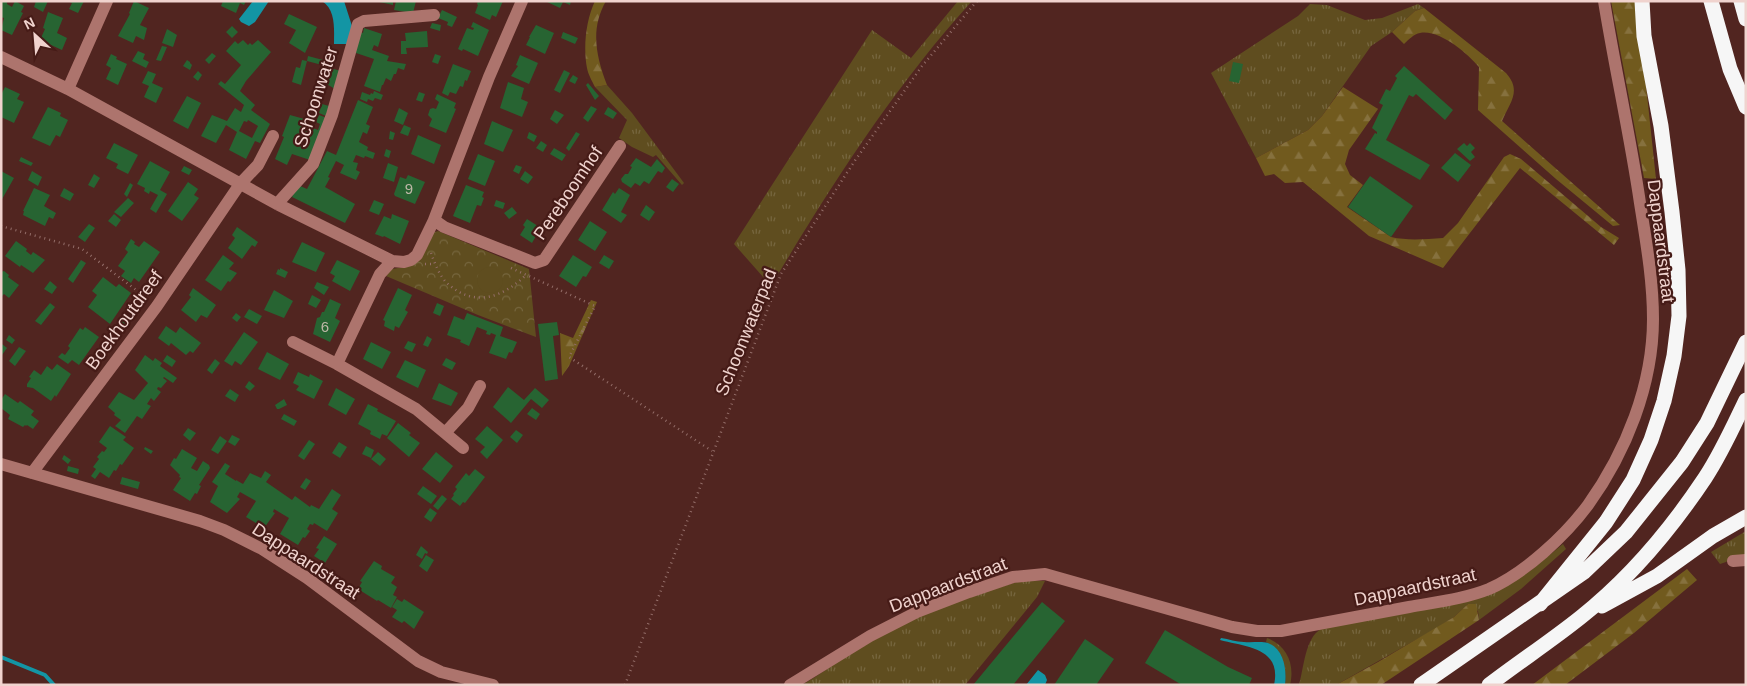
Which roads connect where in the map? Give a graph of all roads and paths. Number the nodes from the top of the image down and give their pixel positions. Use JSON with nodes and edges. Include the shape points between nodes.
{"nodes":[{"id":1,"x":107,"y":1,"type":"edge"},
{"id":2,"x":522,"y":1,"type":"edge"},
{"id":3,"x":977,"y":1,"type":"edge"},
{"id":4,"x":1604,"y":1,"type":"edge"},
{"id":5,"x":1642,"y":1,"type":"edge"},
{"id":6,"x":1710,"y":1,"type":"edge"},
{"id":7,"x":1741,"y":1,"type":"edge"},
{"id":8,"x":434,"y":15,"type":"dead end"},
{"id":9,"x":1746,"y":19,"type":"edge"},
{"id":10,"x":1,"y":57,"type":"edge"},
{"id":11,"x":68,"y":89,"type":"junction"},
{"id":12,"x":1746,"y":107,"type":"edge"},
{"id":13,"x":273,"y":136,"type":"dead end"},
{"id":14,"x":620,"y":146,"type":"dead end"},
{"id":15,"x":240,"y":184,"type":"junction"},
{"id":16,"x":277,"y":204,"type":"junction"},
{"id":17,"x":434,"y":220,"type":"junction"},
{"id":18,"x":1,"y":226,"type":"edge"},
{"id":19,"x":431,"y":253,"type":"dead end"},
{"id":20,"x":392,"y":260,"type":"junction"},
{"id":21,"x":157,"y":306,"type":"junction"},
{"id":22,"x":293,"y":342,"type":"dead end"},
{"id":23,"x":1746,"y":342,"type":"edge"},
{"id":24,"x":337,"y":364,"type":"junction"},
{"id":25,"x":480,"y":386,"type":"dead end"},
{"id":26,"x":1746,"y":400,"type":"edge"},
{"id":27,"x":445,"y":433,"type":"junction"},
{"id":28,"x":463,"y":448,"type":"dead end"},
{"id":29,"x":712,"y":451,"type":"junction"},
{"id":30,"x":1,"y":464,"type":"edge"},
{"id":31,"x":32,"y":473,"type":"junction"},
{"id":32,"x":1746,"y":517,"type":"edge"},
{"id":33,"x":1540,"y":604,"type":"junction"},
{"id":34,"x":1581,"y":617,"type":"junction"},
{"id":35,"x":493,"y":685,"type":"edge"},
{"id":36,"x":625,"y":685,"type":"edge"},
{"id":37,"x":790,"y":685,"type":"edge"},
{"id":38,"x":1421,"y":685,"type":"edge"},
{"id":39,"x":1489,"y":685,"type":"edge"}],
"edges":[{"from":1,"to":11,"type":"street"},
{"from":2,"to":17,"type":"street"},
{"from":3,"to":29,"type":"path","name":"Schoonwaterpad","via":[[922,66],[781,274]]},
{"from":4,"to":37,"type":"street","name":"Dappaardstraat","via":[[1633,154],[1651,276],[1653,321],[1650,361],[1639,408],[1601,487],[1577,520],[1542,554],[1507,580],[1469,596],[1281,631],[1232,628],[1045,574],[1013,578],[899,620]]},
{"from":5,"to":33,"type":"highway","via":[[1644,36],[1662,135],[1678,270],[1679,316],[1674,356],[1664,401],[1633,480],[1606,522]]},
{"from":6,"to":12,"type":"highway","via":[[1730,69]]},
{"from":7,"to":9,"type":"highway"},
{"from":8,"to":16,"type":"street","name":"Schoonwater","via":[[358,24],[332,115],[312,164]]},
{"from":10,"to":11,"type":"street"},
{"from":11,"to":15,"type":"street"},
{"from":13,"to":15,"type":"street","name":"Schoonwater","via":[[258,165]]},
{"from":14,"to":17,"type":"street","name":"Pereboomhof","via":[[544,260],[535,263],[444,227]]},
{"from":15,"to":16,"type":"street"},
{"from":15,"to":21,"type":"street","name":"Boekhoutdreef"},
{"from":16,"to":20,"type":"street"},
{"from":17,"to":20,"type":"street","via":[[417,255],[404,262]]},
{"from":18,"to":21,"type":"path","via":[[82,249]]},
{"from":19,"to":29,"type":"path","via":[[447,284],[464,294],[489,298],[526,275],[595,306],[569,358]]},
{"from":20,"to":24,"type":"street","via":[[380,274]]},
{"from":21,"to":31,"type":"street","name":"Boekhoutdreef"},
{"from":22,"to":24,"type":"street"},
{"from":23,"to":33,"type":"highway","via":[[1706,423],[1655,497],[1626,532],[1584,572]]},
{"from":24,"to":27,"type":"street","via":[[416,409]]},
{"from":25,"to":27,"type":"street","via":[[468,408]]},
{"from":26,"to":34,"type":"highway","via":[[1705,478],[1676,518],[1606,596]]},
{"from":27,"to":28,"type":"street"},
{"from":29,"to":36,"type":"path","name":"Schoonwaterpad"},
{"from":30,"to":31,"type":"street","name":"Dappaardstraat"},
{"from":31,"to":35,"type":"street","name":"Dappaardstraat","via":[[224,530],[262,549],[307,578],[418,661],[441,672]]},
{"from":32,"to":34,"type":"highway","via":[[1657,576]]},
{"from":33,"to":38,"type":"highway"},
{"from":34,"to":39,"type":"highway"}]}
